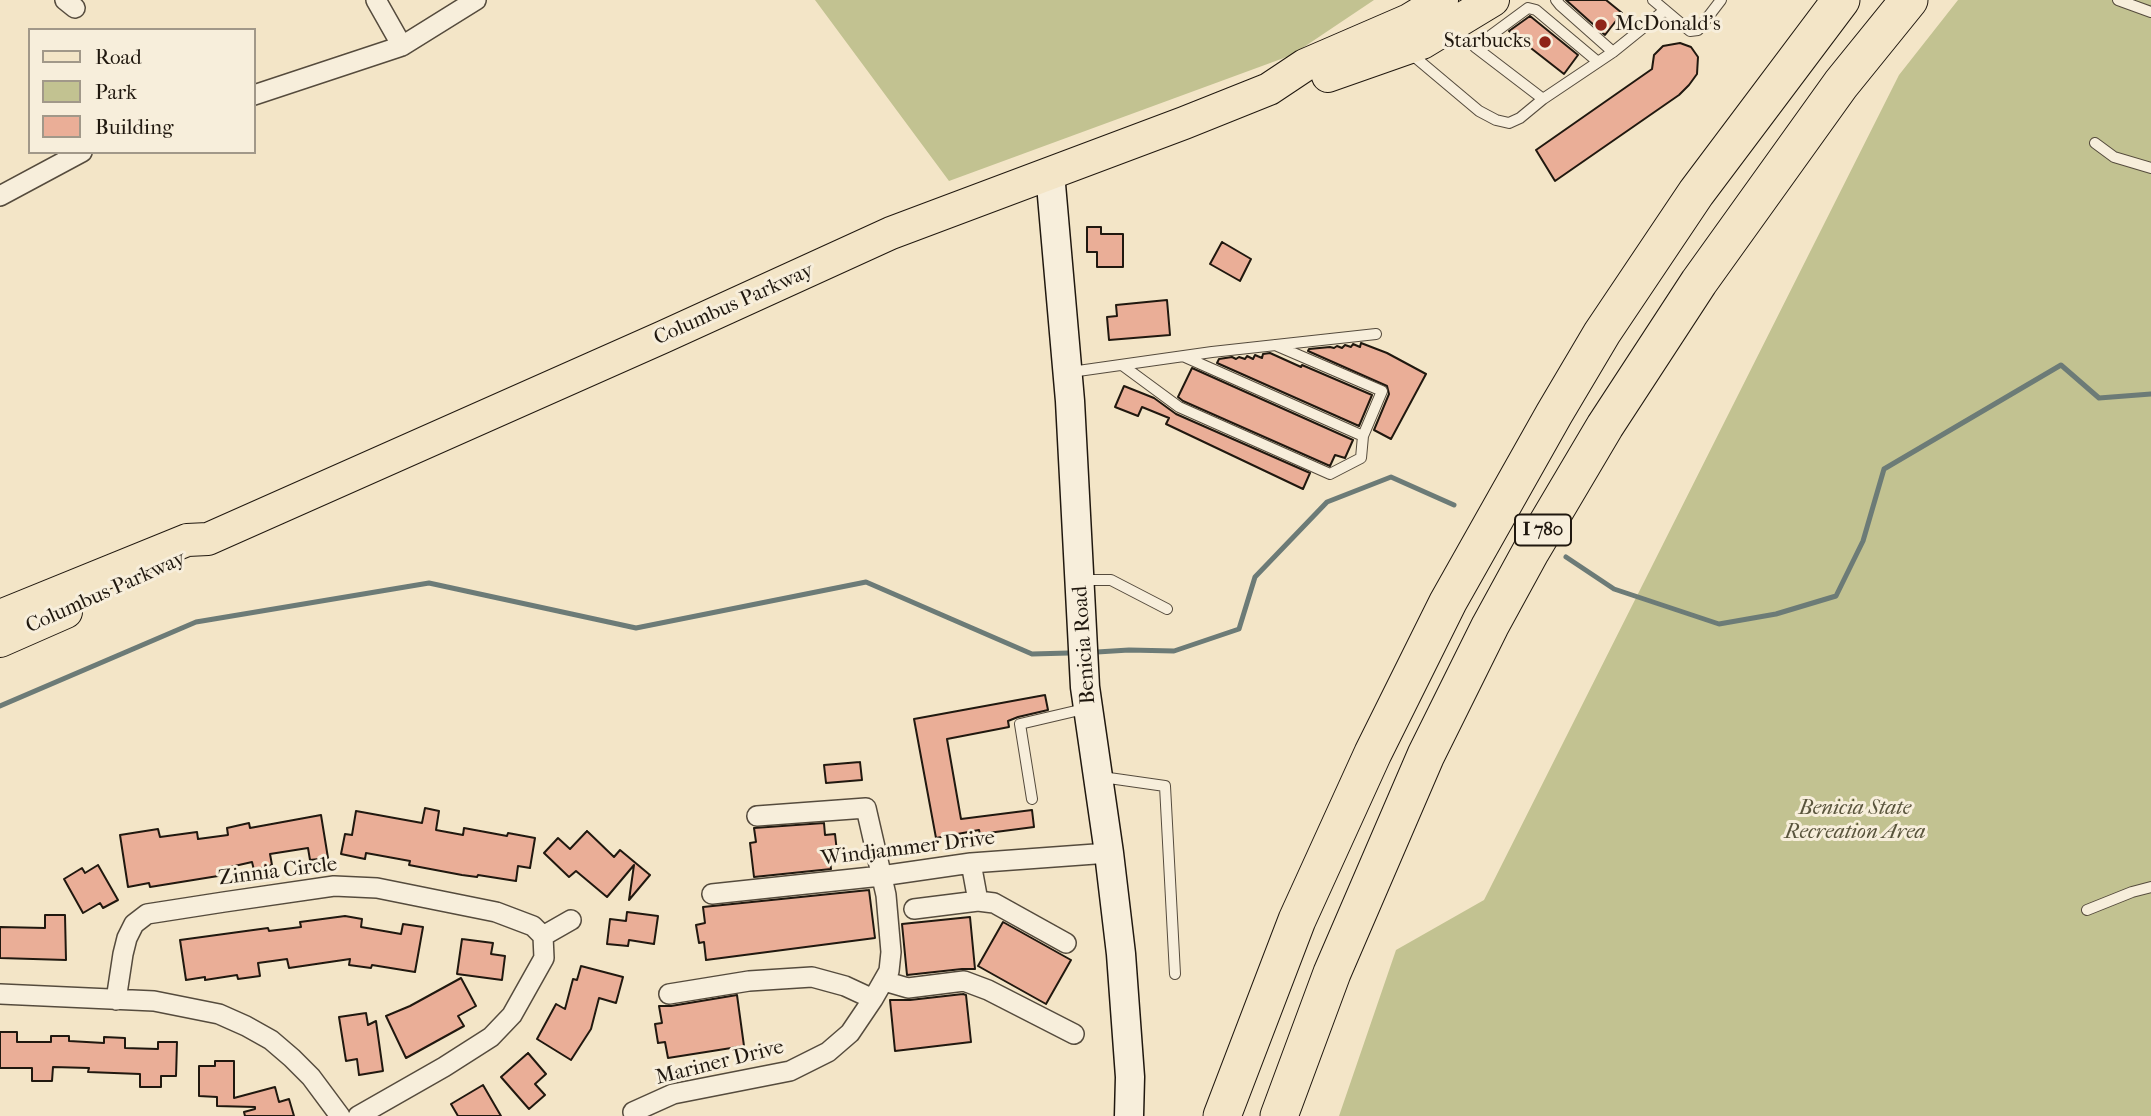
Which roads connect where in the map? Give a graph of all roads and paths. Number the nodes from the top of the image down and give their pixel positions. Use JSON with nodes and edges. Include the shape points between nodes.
{"nodes":[{"id":1,"x":376,"y":0,"type":"edge"},
{"id":2,"x":476,"y":0,"type":"edge"},
{"id":3,"x":1442,"y":0,"type":"edge"},
{"id":4,"x":1493,"y":0,"type":"edge"},
{"id":5,"x":1556,"y":0,"type":"edge"},
{"id":6,"x":1653,"y":0,"type":"edge"},
{"id":7,"x":1721,"y":0,"type":"edge"},
{"id":8,"x":1841,"y":0,"type":"edge"},
{"id":9,"x":1909,"y":0,"type":"edge"},
{"id":10,"x":2118,"y":0,"type":"edge"},
{"id":11,"x":1665,"y":10,"type":"junction"},
{"id":12,"x":2151,"y":12,"type":"edge"},
{"id":13,"x":1397,"y":39,"type":"junction"},
{"id":14,"x":402,"y":46,"type":"junction"},
{"id":15,"x":1613,"y":52,"type":"junction"},
{"id":16,"x":1598,"y":62,"type":"junction"},
{"id":17,"x":256,"y":94,"type":"edge"},
{"id":18,"x":1543,"y":99,"type":"junction"},
{"id":19,"x":2095,"y":144,"type":"dead end"},
{"id":20,"x":78,"y":154,"type":"edge"},
{"id":21,"x":2151,"y":168,"type":"edge"},
{"id":22,"x":1050,"y":173,"type":"junction"},
{"id":23,"x":0,"y":196,"type":"edge"},
{"id":24,"x":1376,"y":334,"type":"dead end"},
{"id":25,"x":1275,"y":345,"type":"junction"},
{"id":26,"x":1184,"y":356,"type":"junction"},
{"id":27,"x":1122,"y":365,"type":"junction"},
{"id":28,"x":1068,"y":373,"type":"junction"},
{"id":29,"x":1363,"y":436,"type":"junction"},
{"id":30,"x":208,"y":539,"type":"junction"},
{"id":31,"x":1081,"y":580,"type":"junction"},
{"id":32,"x":1167,"y":609,"type":"dead end"},
{"id":33,"x":0,"y":616,"type":"edge"},
{"id":34,"x":0,"y":641,"type":"edge"},
{"id":35,"x":1088,"y":709,"type":"junction"},
{"id":36,"x":1098,"y":776,"type":"junction"},
{"id":37,"x":1032,"y":799,"type":"dead end"},
{"id":38,"x":757,"y":816,"type":"dead end"},
{"id":39,"x":1109,"y":853,"type":"junction"},
{"id":40,"x":971,"y":863,"type":"junction"},
{"id":41,"x":881,"y":876,"type":"junction"},
{"id":42,"x":2151,"y":887,"type":"edge"},
{"id":43,"x":712,"y":894,"type":"dead end"},
{"id":44,"x":978,"y":901,"type":"junction"},
{"id":45,"x":914,"y":909,"type":"dead end"},
{"id":46,"x":2087,"y":910,"type":"dead end"},
{"id":47,"x":571,"y":920,"type":"dead end"},
{"id":48,"x":543,"y":936,"type":"junction"},
{"id":49,"x":1066,"y":943,"type":"dead end"},
{"id":50,"x":1175,"y":974,"type":"dead end"},
{"id":51,"x":884,"y":981,"type":"junction"},
{"id":52,"x":0,"y":994,"type":"edge"},
{"id":53,"x":668,"y":994,"type":"dead end"},
{"id":54,"x":873,"y":999,"type":"junction"},
{"id":55,"x":116,"y":1000,"type":"junction"},
{"id":56,"x":1073,"y":1034,"type":"dead end"},
{"id":57,"x":633,"y":1112,"type":"dead end"},
{"id":58,"x":340,"y":1116,"type":"edge"},
{"id":59,"x":358,"y":1116,"type":"edge"},
{"id":60,"x":1129,"y":1116,"type":"edge"},
{"id":61,"x":1222,"y":1116,"type":"edge"},
{"id":62,"x":1279,"y":1116,"type":"edge"}],
"edges":[{"from":1,"to":14,"type":"street"},
{"from":2,"to":14,"type":"street"},
{"from":3,"to":13,"type":"main road","name":"Columbus Parkway","via":[[1409,20]]},
{"from":4,"to":13,"type":"main road","name":"Columbus Parkway","via":[[1422,43]]},
{"from":5,"to":15,"type":"lane"},
{"from":6,"to":11,"type":"lane"},
{"from":7,"to":11,"type":"lane","via":[[1698,30],[1690,31]]},
{"from":8,"to":61,"type":"highway","number":"I 780","via":[[1696,193],[1602,333],[1448,602],[1297,920]]},
{"from":9,"to":62,"type":"highway","number":"I 780","via":[[1841,84],[1707,271],[1605,426],[1531,551],[1421,767],[1332,973]]},
{"from":10,"to":12,"type":"lane"},
{"from":11,"to":15,"type":"lane"},
{"from":13,"to":18,"type":"lane","via":[[1479,111],[1496,120],[1520,118]]},
{"from":13,"to":22,"type":"main road","name":"Columbus Parkway","via":[[1316,80],[1269,89]]},
{"from":14,"to":17,"type":"street"},
{"from":15,"to":16,"type":"lane"},
{"from":16,"to":18,"type":"lane"},
{"from":16,"to":18,"type":"lane","via":[[1528,8],[1475,47]]},
{"from":19,"to":21,"type":"lane","via":[[2114,157]]},
{"from":20,"to":23,"type":"street"},
{"from":22,"to":28,"type":"main road","name":"Benicia Road"},
{"from":22,"to":30,"type":"main road","name":"Columbus Parkway","via":[[891,233]]},
{"from":24,"to":25,"type":"lane"},
{"from":25,"to":26,"type":"lane"},
{"from":25,"to":29,"type":"lane","via":[[1382,391]]},
{"from":26,"to":27,"type":"lane"},
{"from":26,"to":29,"type":"lane"},
{"from":27,"to":28,"type":"lane"},
{"from":27,"to":29,"type":"lane","via":[[1179,407],[1330,474],[1361,457]]},
{"from":28,"to":31,"type":"main road","name":"Benicia Road"},
{"from":30,"to":33,"type":"main road","name":"Columbus Parkway","via":[[187,540]]},
{"from":30,"to":34,"type":"main road","name":"Columbus Parkway","via":[[194,554]]},
{"from":31,"to":32,"type":"lane","via":[[1111,580]]},
{"from":31,"to":35,"type":"main road","name":"Benicia Road"},
{"from":35,"to":36,"type":"main road","name":"Benicia Road"},
{"from":35,"to":37,"type":"lane","via":[[1020,724]]},
{"from":36,"to":39,"type":"main road","name":"Benicia Road"},
{"from":36,"to":50,"type":"lane","via":[[1165,786]]},
{"from":38,"to":41,"type":"street","name":"Mariner Drive","via":[[866,808]]},
{"from":39,"to":40,"type":"street","name":"Windjammer Drive"},
{"from":39,"to":60,"type":"main road","name":"Benicia Road","via":[[1128,1037]]},
{"from":40,"to":41,"type":"street","name":"Windjammer Drive"},
{"from":40,"to":44,"type":"street"},
{"from":41,"to":43,"type":"street","name":"Windjammer Drive"},
{"from":41,"to":51,"type":"street","name":"Mariner Drive","via":[[891,952]]},
{"from":42,"to":46,"type":"lane"},
{"from":44,"to":45,"type":"street"},
{"from":44,"to":49,"type":"street","via":[[994,903]]},
{"from":47,"to":48,"type":"street"},
{"from":48,"to":55,"type":"street","name":"Zinnia Circle","via":[[533,926],[496,912],[377,888],[334,886],[224,902],[147,914],[134,924],[123,954]]},
{"from":48,"to":59,"type":"street","via":[[544,958],[512,1016],[491,1037]]},
{"from":51,"to":54,"type":"street","name":"Mariner Drive"},
{"from":51,"to":56,"type":"street","via":[[908,988],[964,981]]},
{"from":52,"to":55,"type":"street"},
{"from":53,"to":54,"type":"street","via":[[748,981],[812,977]]},
{"from":54,"to":57,"type":"street","name":"Mariner Drive","via":[[850,1033],[828,1052],[790,1071],[673,1094]]},
{"from":55,"to":58,"type":"street","via":[[190,1007],[246,1026],[292,1058]]}]}
